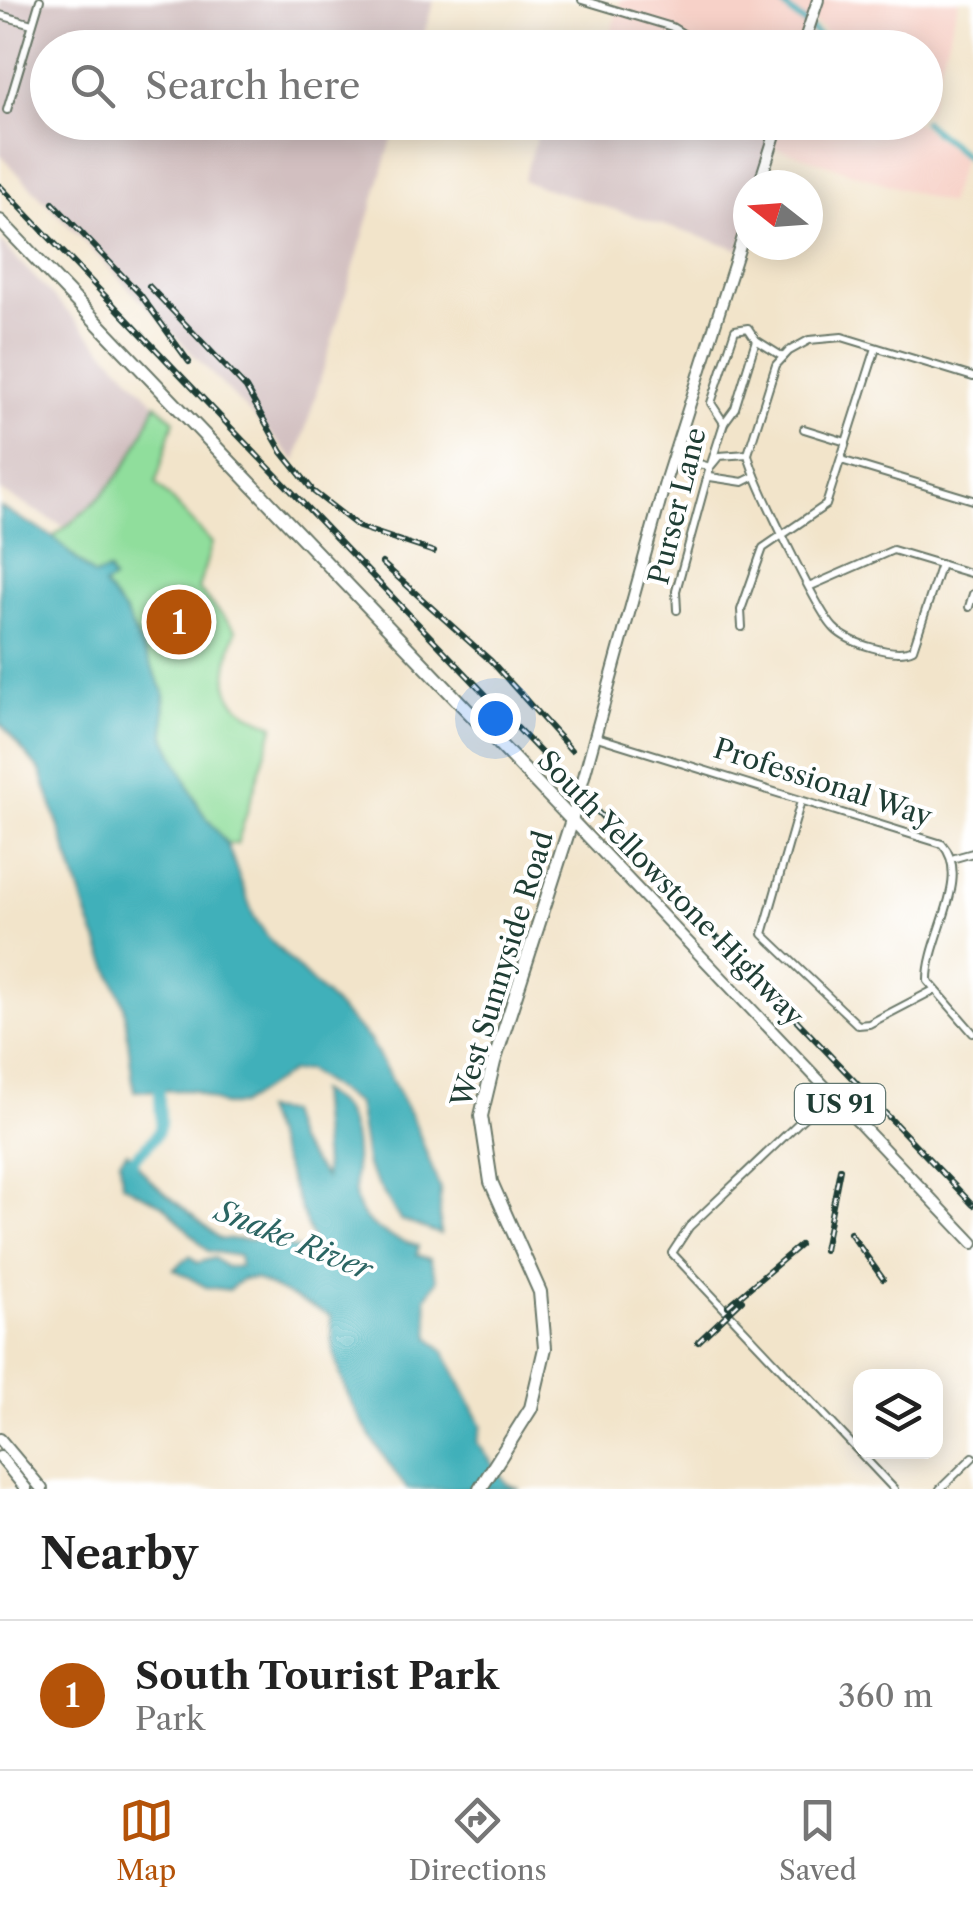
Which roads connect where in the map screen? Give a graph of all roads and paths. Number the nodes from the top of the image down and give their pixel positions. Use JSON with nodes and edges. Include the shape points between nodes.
{"nodes":[{"id":1,"x":40,"y":0,"type":"edge"},
{"id":2,"x":582,"y":0,"type":"edge"},
{"id":3,"x":818,"y":0,"type":"edge"},
{"id":4,"x":0,"y":15,"type":"edge"},
{"id":5,"x":32,"y":24,"type":"junction"},
{"id":6,"x":30,"y":30,"type":"edge"},
{"id":7,"x":677,"y":30,"type":"edge"},
{"id":8,"x":808,"y":30,"type":"edge"},
{"id":9,"x":30,"y":31,"type":"edge"},
{"id":10,"x":6,"y":110,"type":"dead end"},
{"id":11,"x":773,"y":140,"type":"edge"},
{"id":12,"x":764,"y":170,"type":"edge"},
{"id":13,"x":0,"y":222,"type":"edge"},
{"id":14,"x":736,"y":260,"type":"edge"},
{"id":15,"x":756,"y":340,"type":"junction"},
{"id":16,"x":876,"y":348,"type":"junction"},
{"id":17,"x":782,"y":357,"type":"junction"},
{"id":18,"x":973,"y":377,"type":"edge"},
{"id":19,"x":724,"y":424,"type":"junction"},
{"id":20,"x":804,"y":430,"type":"dead end"},
{"id":21,"x":846,"y":442,"type":"junction"},
{"id":22,"x":748,"y":454,"type":"junction"},
{"id":23,"x":675,"y":457,"type":"junction"},
{"id":24,"x":841,"y":460,"type":"junction"},
{"id":25,"x":710,"y":467,"type":"junction"},
{"id":26,"x":754,"y":476,"type":"junction"},
{"id":27,"x":710,"y":477,"type":"junction"},
{"id":28,"x":973,"y":500,"type":"edge"},
{"id":29,"x":784,"y":532,"type":"junction"},
{"id":30,"x":941,"y":564,"type":"junction"},
{"id":31,"x":973,"y":574,"type":"edge"},
{"id":32,"x":810,"y":587,"type":"junction"},
{"id":33,"x":973,"y":594,"type":"edge"},
{"id":34,"x":969,"y":607,"type":"dead end"},
{"id":35,"x":677,"y":610,"type":"dead end"},
{"id":36,"x":742,"y":627,"type":"dead end"},
{"id":37,"x":596,"y":737,"type":"junction"},
{"id":38,"x":801,"y":801,"type":"junction"},
{"id":39,"x":572,"y":820,"type":"junction"},
{"id":40,"x":973,"y":853,"type":"edge"},
{"id":41,"x":955,"y":858,"type":"junction"},
{"id":42,"x":932,"y":991,"type":"junction"},
{"id":43,"x":973,"y":1034,"type":"edge"},
{"id":44,"x":830,"y":1092,"type":"junction"},
{"id":45,"x":973,"y":1243,"type":"edge"},
{"id":46,"x":0,"y":1439,"type":"edge"},
{"id":47,"x":0,"y":1457,"type":"edge"},
{"id":48,"x":973,"y":1457,"type":"edge"},
{"id":49,"x":26,"y":1489,"type":"edge"},
{"id":50,"x":42,"y":1489,"type":"edge"},
{"id":51,"x":480,"y":1489,"type":"edge"},
{"id":52,"x":894,"y":1489,"type":"edge"},
{"id":53,"x":940,"y":1489,"type":"edge"}],
"edges":[{"from":1,"to":5,"type":"street"},
{"from":2,"to":7,"type":"street"},
{"from":3,"to":8,"type":"main road"},
{"from":4,"to":5,"type":"street"},
{"from":5,"to":6,"type":"street"},
{"from":9,"to":10,"type":"street"},
{"from":11,"to":12,"type":"main road"},
{"from":13,"to":39,"type":"highway","name":"South Yellowstone Highway"},
{"from":14,"to":23,"type":"main road","name":"West Sunnyside Road"},
{"from":15,"to":17,"type":"street"},
{"from":15,"to":19,"type":"street"},
{"from":15,"to":19,"type":"street","name":"Purser Lane","via":[[745,327],[732,334],[711,403]]},
{"from":16,"to":17,"type":"street","via":[[820,336]]},
{"from":16,"to":18,"type":"street"},
{"from":16,"to":21,"type":"street"},
{"from":17,"to":22,"type":"street"},
{"from":19,"to":25,"type":"street","name":"Purser Lane"},
{"from":20,"to":21,"type":"street"},
{"from":21,"to":24,"type":"street"},
{"from":22,"to":25,"type":"street","via":[[719,456]]},
{"from":22,"to":26,"type":"street"},
{"from":23,"to":25,"type":"street"},
{"from":23,"to":37,"type":"main road","name":"West Sunnyside Road"},
{"from":24,"to":28,"type":"street"},
{"from":24,"to":29,"type":"street","via":[[826,505]]},
{"from":25,"to":27,"type":"street","name":"Purser Lane"},
{"from":26,"to":27,"type":"street","via":[[742,482]]},
{"from":26,"to":29,"type":"street"},
{"from":27,"to":35,"type":"street","name":"Purser Lane","via":[[676,591]]},
{"from":29,"to":32,"type":"street"},
{"from":29,"to":36,"type":"street","via":[[757,558]]},
{"from":30,"to":31,"type":"street"},
{"from":30,"to":32,"type":"street","via":[[893,550]]},
{"from":30,"to":32,"type":"street","via":[[918,642],[906,653],[839,633]]},
{"from":33,"to":34,"type":"street"},
{"from":37,"to":38,"type":"street","name":"Professional Way"},
{"from":37,"to":39,"type":"main road","name":"West Sunnyside Road"},
{"from":38,"to":41,"type":"street","name":"Professional Way","via":[[942,844]]},
{"from":38,"to":42,"type":"street","via":[[763,934],[858,1025]]},
{"from":39,"to":44,"type":"main road","name":"South Yellowstone Highway","number":"US 91"},
{"from":39,"to":51,"type":"highway","name":"West Sunnyside Road","via":[[482,1116],[491,1182],[533,1272],[544,1319],[542,1374],[513,1440]]},
{"from":40,"to":41,"type":"street"},
{"from":41,"to":42,"type":"street","name":"Professional Way","via":[[957,884],[928,964]]},
{"from":42,"to":43,"type":"street"},
{"from":44,"to":45,"type":"main road","name":"South Yellowstone Highway","number":"US 91"},
{"from":44,"to":52,"type":"street","via":[[673,1246],[676,1261]]},
{"from":46,"to":50,"type":"main road"},
{"from":47,"to":49,"type":"main road"},
{"from":48,"to":53,"type":"street"}]}
